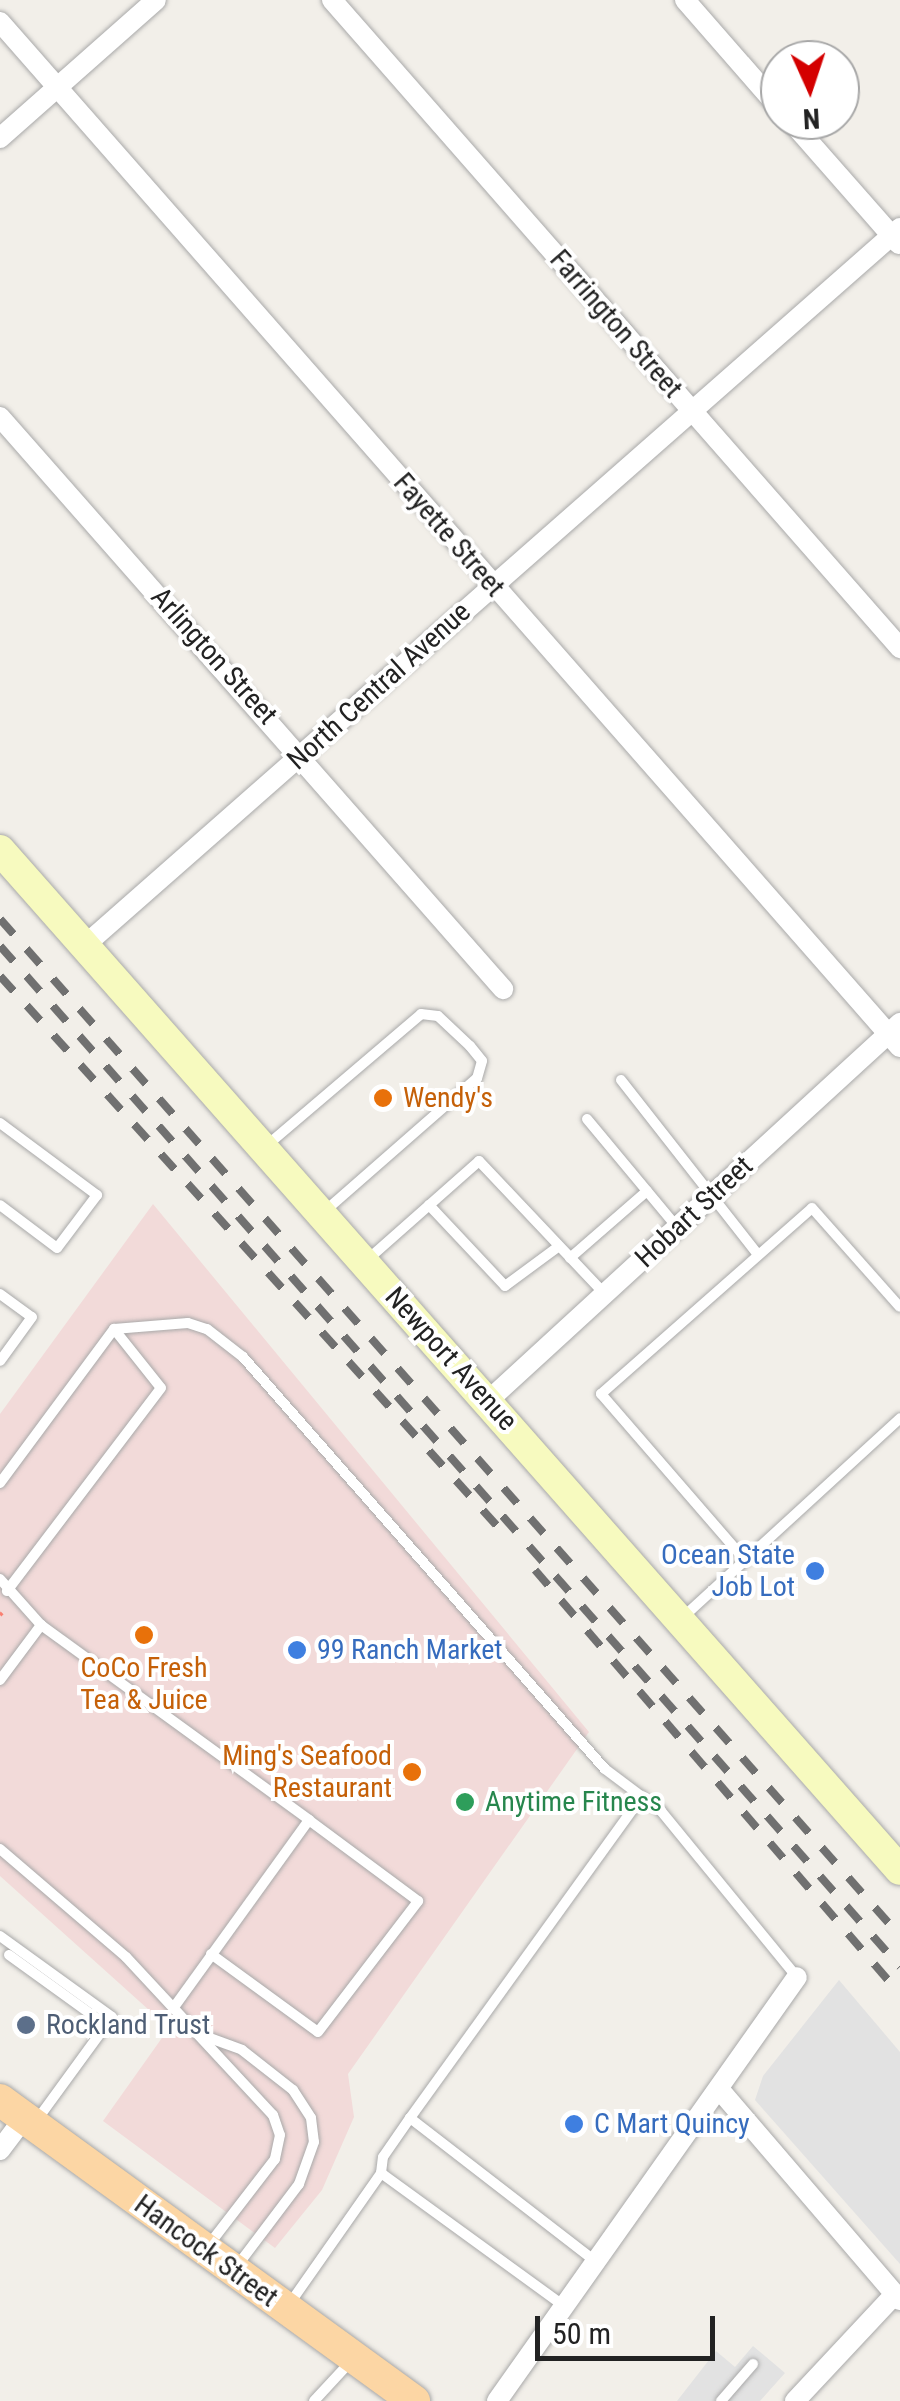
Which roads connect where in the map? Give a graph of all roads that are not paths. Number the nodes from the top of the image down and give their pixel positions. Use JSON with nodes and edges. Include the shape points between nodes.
{"nodes":[{"id":1,"x":156,"y":0,"type":"edge"},
{"id":2,"x":332,"y":0,"type":"edge"},
{"id":3,"x":685,"y":0,"type":"edge"},
{"id":4,"x":0,"y":22,"type":"edge"},
{"id":5,"x":760,"y":85,"type":"edge"},
{"id":6,"x":58,"y":88,"type":"junction"},
{"id":7,"x":0,"y":138,"type":"edge"},
{"id":8,"x":808,"y":140,"type":"edge"},
{"id":9,"x":897,"y":237,"type":"edge"},
{"id":10,"x":692,"y":409,"type":"junction"},
{"id":11,"x":0,"y":417,"type":"edge"},
{"id":12,"x":493,"y":585,"type":"junction"},
{"id":13,"x":900,"y":648,"type":"edge"},
{"id":14,"x":302,"y":754,"type":"junction"},
{"id":15,"x":0,"y":850,"type":"edge"},
{"id":16,"x":84,"y":946,"type":"junction"},
{"id":17,"x":503,"y":989,"type":"dead end"},
{"id":18,"x":896,"y":1034,"type":"edge"},
{"id":19,"x":621,"y":1080,"type":"dead end"},
{"id":20,"x":587,"y":1119,"type":"dead end"},
{"id":21,"x":0,"y":1123,"type":"edge"},
{"id":22,"x":264,"y":1148,"type":"junction"},
{"id":23,"x":647,"y":1191,"type":"junction"},
{"id":24,"x":712,"y":1195,"type":"junction"},
{"id":25,"x":0,"y":1205,"type":"edge"},
{"id":26,"x":429,"y":1205,"type":"junction"},
{"id":27,"x":322,"y":1213,"type":"junction"},
{"id":28,"x":677,"y":1228,"type":"junction"},
{"id":29,"x":559,"y":1246,"type":"junction"},
{"id":30,"x":758,"y":1255,"type":"junction"},
{"id":31,"x":570,"y":1258,"type":"junction"},
{"id":32,"x":366,"y":1262,"type":"junction"},
{"id":33,"x":0,"y":1294,"type":"edge"},
{"id":34,"x":604,"y":1294,"type":"junction"},
{"id":35,"x":900,"y":1307,"type":"edge"},
{"id":36,"x":114,"y":1329,"type":"junction"},
{"id":37,"x":0,"y":1361,"type":"edge"},
{"id":38,"x":489,"y":1400,"type":"junction"},
{"id":39,"x":900,"y":1418,"type":"edge"},
{"id":40,"x":0,"y":1483,"type":"edge"},
{"id":41,"x":745,"y":1560,"type":"junction"},
{"id":42,"x":0,"y":1579,"type":"edge"},
{"id":43,"x":7,"y":1591,"type":"junction"},
{"id":44,"x":680,"y":1620,"type":"junction"},
{"id":45,"x":41,"y":1625,"type":"junction"},
{"id":46,"x":0,"y":1680,"type":"edge"},
{"id":47,"x":642,"y":1796,"type":"junction"},
{"id":48,"x":308,"y":1820,"type":"junction"},
{"id":49,"x":0,"y":1850,"type":"edge"},
{"id":50,"x":900,"y":1870,"type":"edge"},
{"id":51,"x":0,"y":1936,"type":"edge"},
{"id":52,"x":211,"y":1954,"type":"junction"},
{"id":53,"x":9,"y":1955,"type":"dead end"},
{"id":54,"x":797,"y":1976,"type":"joint"},
{"id":55,"x":175,"y":2006,"type":"junction"},
{"id":56,"x":109,"y":2021,"type":"junction"},
{"id":57,"x":206,"y":2036,"type":"junction"},
{"id":58,"x":719,"y":2090,"type":"junction"},
{"id":59,"x":19,"y":2114,"type":"edge"},
{"id":60,"x":410,"y":2118,"type":"junction"},
{"id":61,"x":0,"y":2150,"type":"edge"},
{"id":62,"x":382,"y":2173,"type":"junction"},
{"id":63,"x":204,"y":2251,"type":"junction"},
{"id":64,"x":596,"y":2262,"type":"junction"},
{"id":65,"x":233,"y":2270,"type":"junction"},
{"id":66,"x":898,"y":2297,"type":"edge"},
{"id":67,"x":564,"y":2306,"type":"junction"},
{"id":68,"x":286,"y":2309,"type":"junction"},
{"id":69,"x":354,"y":2358,"type":"junction"},
{"id":70,"x":753,"y":2364,"type":"dead end"},
{"id":71,"x":314,"y":2401,"type":"edge"},
{"id":72,"x":414,"y":2401,"type":"edge"},
{"id":73,"x":497,"y":2401,"type":"edge"},
{"id":74,"x":721,"y":2401,"type":"edge"},
{"id":75,"x":796,"y":2401,"type":"edge"}],
"edges":[{"from":1,"to":6,"type":"street"},
{"from":2,"to":10,"type":"street","name":"Farrington Street"},
{"from":3,"to":5,"type":"street"},
{"from":4,"to":6,"type":"street","name":"Fayette Street"},
{"from":6,"to":7,"type":"street"},
{"from":6,"to":12,"type":"street","name":"Fayette Street"},
{"from":8,"to":9,"type":"street"},
{"from":9,"to":10,"type":"street","name":"North Central Avenue"},
{"from":10,"to":12,"type":"street","name":"North Central Avenue"},
{"from":10,"to":13,"type":"street","name":"Farrington Street"},
{"from":11,"to":14,"type":"street","name":"Arlington Street"},
{"from":12,"to":14,"type":"street","name":"North Central Avenue"},
{"from":12,"to":18,"type":"street","name":"Fayette Street"},
{"from":14,"to":16,"type":"street","name":"North Central Avenue"},
{"from":14,"to":17,"type":"street","name":"Arlington Street"},
{"from":15,"to":16,"type":"main road","name":"Newport Avenue"},
{"from":16,"to":22,"type":"main road","name":"Newport Avenue"},
{"from":18,"to":24,"type":"street","name":"Hobart Street"},
{"from":19,"to":24,"type":"lane"},
{"from":20,"to":23,"type":"lane"},
{"from":21,"to":25,"type":"lane","via":[[97,1194],[58,1248]]},
{"from":22,"to":27,"type":"main road","name":"Newport Avenue"},
{"from":22,"to":27,"type":"lane","via":[[421,1014],[438,1016],[470,1046],[482,1061],[477,1078]]},
{"from":23,"to":28,"type":"lane"},
{"from":23,"to":31,"type":"lane"},
{"from":24,"to":28,"type":"street","name":"Hobart Street"},
{"from":24,"to":30,"type":"lane"},
{"from":26,"to":29,"type":"lane","via":[[506,1286]]},
{"from":26,"to":29,"type":"lane","via":[[478,1161]]},
{"from":26,"to":32,"type":"lane"},
{"from":27,"to":32,"type":"main road","name":"Newport Avenue"},
{"from":28,"to":34,"type":"street","name":"Hobart Street"},
{"from":29,"to":31,"type":"lane"},
{"from":30,"to":35,"type":"lane","via":[[812,1208]]},
{"from":30,"to":41,"type":"lane","via":[[602,1394]]},
{"from":31,"to":34,"type":"lane"},
{"from":32,"to":38,"type":"main road","name":"Newport Avenue"},
{"from":33,"to":37,"type":"lane","via":[[32,1317]]},
{"from":34,"to":38,"type":"street","name":"Hobart Street"},
{"from":36,"to":40,"type":"lane"},
{"from":36,"to":43,"type":"lane","via":[[162,1388]]},
{"from":36,"to":47,"type":"lane","via":[[188,1323],[243,1357],[605,1769]]},
{"from":38,"to":44,"type":"main road","name":"Newport Avenue"},
{"from":39,"to":41,"type":"lane"},
{"from":41,"to":44,"type":"lane"},
{"from":42,"to":43,"type":"lane"},
{"from":43,"to":45,"type":"lane"},
{"from":44,"to":50,"type":"main road","name":"Newport Avenue"},
{"from":45,"to":46,"type":"lane"},
{"from":45,"to":48,"type":"lane"},
{"from":47,"to":54,"type":"lane","via":[[661,1810]]},
{"from":47,"to":60,"type":"lane"},
{"from":48,"to":52,"type":"lane"},
{"from":48,"to":52,"type":"lane","via":[[418,1901],[318,2032]]},
{"from":49,"to":55,"type":"lane"},
{"from":51,"to":56,"type":"lane"},
{"from":52,"to":55,"type":"lane"},
{"from":53,"to":56,"type":"lane"},
{"from":54,"to":58,"type":"street"},
{"from":55,"to":57,"type":"lane"},
{"from":56,"to":59,"type":"lane"},
{"from":57,"to":63,"type":"lane","via":[[220,2065],[262,2100],[280,2135],[274,2160]]},
{"from":57,"to":65,"type":"lane","via":[[242,2050],[293,2090],[311,2118],[314,2142],[299,2184]]},
{"from":58,"to":64,"type":"street"},
{"from":58,"to":66,"type":"street"},
{"from":59,"to":61,"type":"street"},
{"from":59,"to":63,"type":"main road","name":"Hancock Street"},
{"from":60,"to":62,"type":"lane","via":[[383,2156]]},
{"from":60,"to":64,"type":"lane"},
{"from":62,"to":67,"type":"lane"},
{"from":62,"to":68,"type":"lane"},
{"from":63,"to":65,"type":"main road","name":"Hancock Street"},
{"from":64,"to":67,"type":"street"},
{"from":65,"to":68,"type":"main road","name":"Hancock Street"},
{"from":66,"to":75,"type":"street"},
{"from":67,"to":73,"type":"street"},
{"from":68,"to":69,"type":"main road","name":"Hancock Street"},
{"from":69,"to":71,"type":"lane"},
{"from":69,"to":72,"type":"main road","name":"Hancock Street"},
{"from":70,"to":74,"type":"lane"}]}
